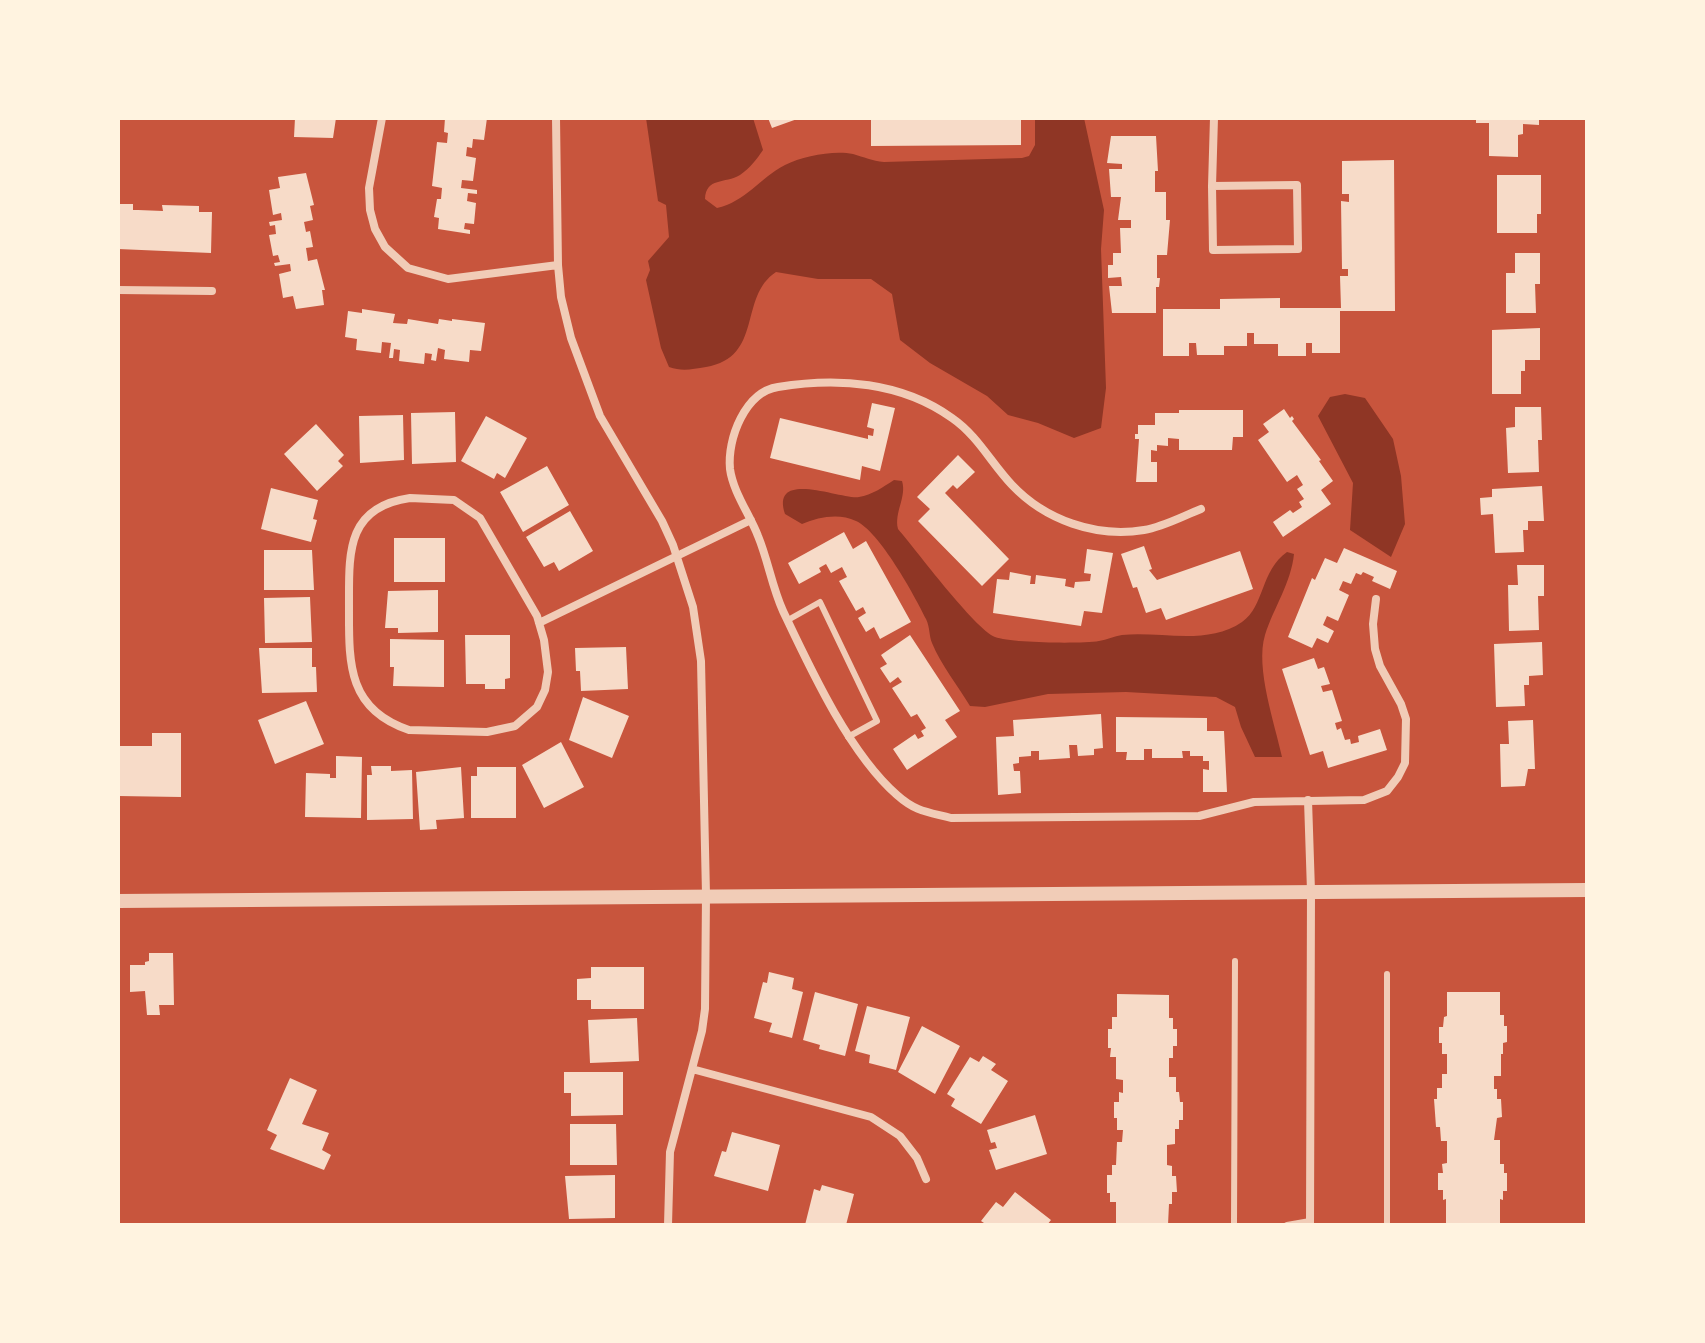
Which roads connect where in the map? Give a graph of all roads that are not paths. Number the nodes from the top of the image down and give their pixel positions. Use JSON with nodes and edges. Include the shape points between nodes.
{"nodes":[{"id":1,"x":382,"y":118,"type":"edge"},
{"id":2,"x":556,"y":118,"type":"edge"},
{"id":3,"x":1214,"y":118,"type":"edge"},
{"id":4,"x":1212,"y":186,"type":"junction"},
{"id":5,"x":558,"y":265,"type":"junction"},
{"id":6,"x":118,"y":290,"type":"edge"},
{"id":7,"x":212,"y":291,"type":"dead end"},
{"id":8,"x":1201,"y":509,"type":"dead end"},
{"id":9,"x":751,"y":520,"type":"junction"},
{"id":10,"x":677,"y":555,"type":"junction"},
{"id":11,"x":1376,"y":599,"type":"dead end"},
{"id":12,"x":788,"y":620,"type":"junction"},
{"id":13,"x":539,"y":623,"type":"junction"},
{"id":14,"x":848,"y":737,"type":"junction"},
{"id":15,"x":1308,"y":800,"type":"junction"},
{"id":16,"x":1587,"y":890,"type":"edge"},
{"id":17,"x":1311,"y":891,"type":"junction"},
{"id":18,"x":706,"y":895,"type":"junction"},
{"id":19,"x":118,"y":901,"type":"edge"},
{"id":20,"x":1235,"y":961,"type":"dead end"},
{"id":21,"x":1387,"y":974,"type":"dead end"},
{"id":22,"x":692,"y":1069,"type":"junction"},
{"id":23,"x":926,"y":1179,"type":"dead end"},
{"id":24,"x":1310,"y":1223,"type":"edge"},
{"id":25,"x":668,"y":1225,"type":"edge"},
{"id":26,"x":1234,"y":1225,"type":"edge"},
{"id":27,"x":1287,"y":1225,"type":"edge"},
{"id":28,"x":1387,"y":1225,"type":"edge"}],
"edges":[{"from":1,"to":5,"type":"street","via":[[370,210],[385,247],[408,268],[448,279]]},
{"from":2,"to":5,"type":"street"},
{"from":3,"to":4,"type":"street"},
{"from":4,"to":4,"type":"street","via":[[1297,185],[1298,249],[1213,250]]},
{"from":5,"to":10,"type":"street","via":[[566,318],[587,387]]},
{"from":6,"to":7,"type":"street"},
{"from":8,"to":9,"type":"street","via":[[1145,530],[1102,530],[1061,521],[1018,491],[983,447],[943,412],[895,389],[832,383],[769,389],[744,412],[733,437],[730,466]]},
{"from":9,"to":10,"type":"street"},
{"from":9,"to":12,"type":"street"},
{"from":10,"to":13,"type":"street"},
{"from":10,"to":18,"type":"street","via":[[701,661]]},
{"from":11,"to":15,"type":"street","via":[[1374,641],[1380,666],[1405,714],[1405,763],[1380,794],[1364,800]]},
{"from":12,"to":14,"type":"street"},
{"from":12,"to":14,"type":"lane","via":[[820,602],[877,721]]},
{"from":13,"to":13,"type":"street","via":[[480,518],[454,500],[391,500],[361,523],[352,540],[351,672],[365,701],[399,727],[420,732],[506,729],[530,715],[545,690],[548,672]]},
{"from":14,"to":15,"type":"street","via":[[893,791],[912,807],[935,816],[1199,816],[1264,801]]},
{"from":15,"to":17,"type":"street"},
{"from":16,"to":17,"type":"street"},
{"from":17,"to":18,"type":"street"},
{"from":17,"to":24,"type":"street"},
{"from":18,"to":19,"type":"street"},
{"from":18,"to":22,"type":"street","via":[[705,1009]]},
{"from":20,"to":26,"type":"lane"},
{"from":21,"to":28,"type":"lane"},
{"from":22,"to":23,"type":"street","via":[[871,1117],[900,1136]]},
{"from":22,"to":25,"type":"street","via":[[670,1152]]},
{"from":24,"to":27,"type":"lane"}]}
